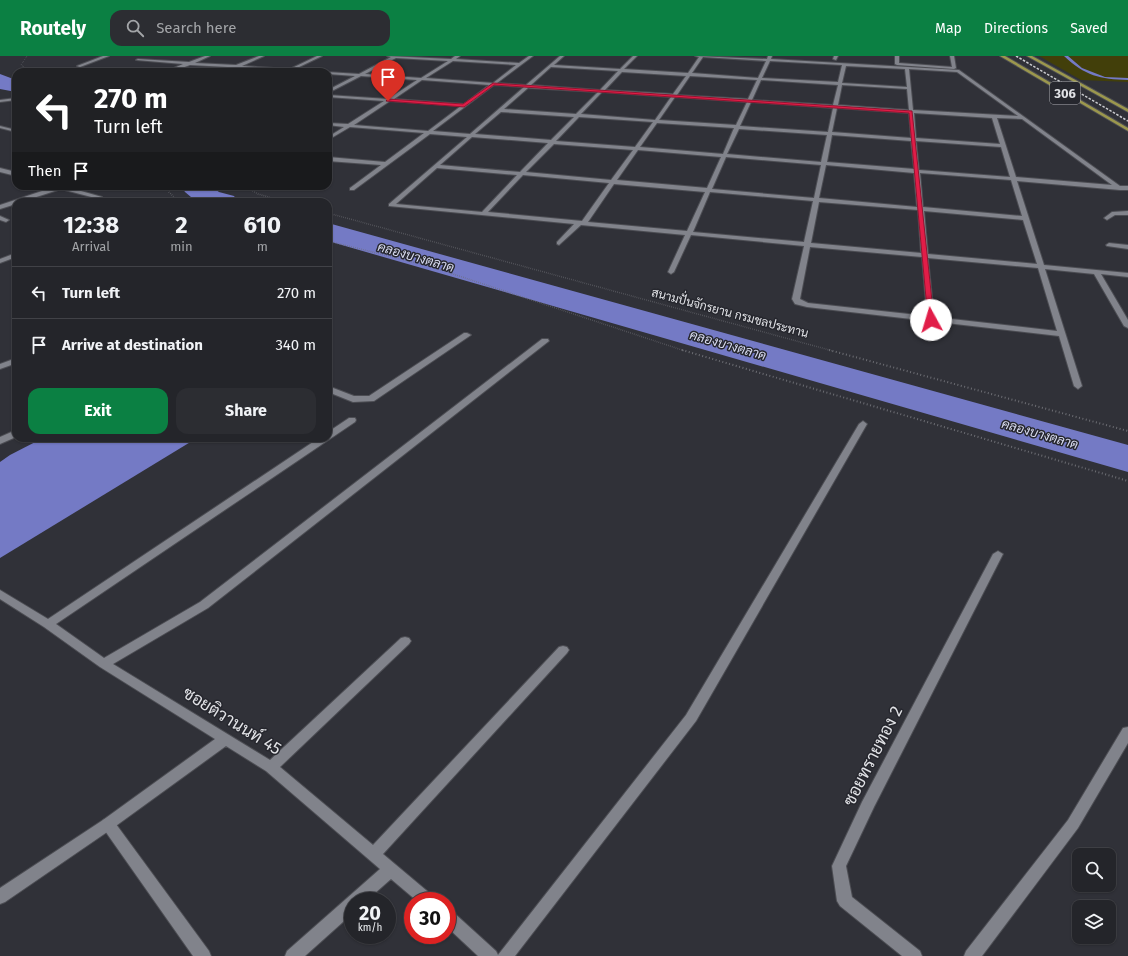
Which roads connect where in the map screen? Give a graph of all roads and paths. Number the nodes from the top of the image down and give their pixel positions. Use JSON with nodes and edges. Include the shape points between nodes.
{"nodes":[{"id":1,"x":27,"y":56,"type":"edge"},
{"id":2,"x":106,"y":56,"type":"edge"},
{"id":3,"x":148,"y":56,"type":"edge"},
{"id":4,"x":208,"y":56,"type":"edge"},
{"id":5,"x":262,"y":56,"type":"edge"},
{"id":6,"x":320,"y":56,"type":"edge"},
{"id":7,"x":389,"y":56,"type":"edge"},
{"id":8,"x":396,"y":56,"type":"edge"},
{"id":9,"x":458,"y":56,"type":"edge"},
{"id":10,"x":531,"y":56,"type":"edge"},
{"id":11,"x":562,"y":56,"type":"edge"},
{"id":12,"x":635,"y":56,"type":"edge"},
{"id":13,"x":698,"y":56,"type":"edge"},
{"id":14,"x":702,"y":56,"type":"edge"},
{"id":15,"x":897,"y":56,"type":"edge"},
{"id":16,"x":952,"y":56,"type":"edge"},
{"id":17,"x":1002,"y":56,"type":"edge"},
{"id":18,"x":1029,"y":56,"type":"edge"},
{"id":19,"x":769,"y":58,"type":"edge"},
{"id":20,"x":451,"y":60,"type":"junction"},
{"id":21,"x":188,"y":64,"type":"junction"},
{"id":22,"x":520,"y":64,"type":"junction"},
{"id":23,"x":844,"y":64,"type":"junction"},
{"id":24,"x":79,"y":66,"type":"dead end"},
{"id":25,"x":550,"y":66,"type":"junction"},
{"id":26,"x":236,"y":67,"type":"junction"},
{"id":27,"x":25,"y":68,"type":"edge"},
{"id":28,"x":178,"y":68,"type":"edge"},
{"id":29,"x":249,"y":68,"type":"edge"},
{"id":30,"x":295,"y":68,"type":"edge"},
{"id":31,"x":907,"y":68,"type":"junction"},
{"id":32,"x":621,"y":70,"type":"junction"},
{"id":33,"x":332,"y":72,"type":"edge"},
{"id":34,"x":361,"y":74,"type":"junction"},
{"id":35,"x":688,"y":75,"type":"junction"},
{"id":36,"x":423,"y":78,"type":"junction"},
{"id":37,"x":759,"y":79,"type":"junction"},
{"id":38,"x":493,"y":84,"type":"junction"},
{"id":39,"x":840,"y":84,"type":"junction"},
{"id":40,"x":527,"y":86,"type":"junction"},
{"id":41,"x":908,"y":88,"type":"junction"},
{"id":42,"x":332,"y":90,"type":"edge"},
{"id":43,"x":602,"y":91,"type":"junction"},
{"id":44,"x":332,"y":96,"type":"edge"},
{"id":45,"x":673,"y":96,"type":"junction"},
{"id":46,"x":12,"y":100,"type":"edge"},
{"id":47,"x":0,"y":101,"type":"edge"},
{"id":48,"x":388,"y":101,"type":"junction"},
{"id":49,"x":749,"y":101,"type":"junction"},
{"id":50,"x":464,"y":105,"type":"junction"},
{"id":51,"x":835,"y":106,"type":"junction"},
{"id":52,"x":499,"y":110,"type":"junction"},
{"id":53,"x":1128,"y":111,"type":"edge"},
{"id":54,"x":911,"y":112,"type":"junction"},
{"id":55,"x":578,"y":116,"type":"junction"},
{"id":56,"x":994,"y":117,"type":"junction"},
{"id":57,"x":1023,"y":118,"type":"junction"},
{"id":58,"x":655,"y":121,"type":"junction"},
{"id":59,"x":332,"y":124,"type":"edge"},
{"id":60,"x":349,"y":125,"type":"junction"},
{"id":61,"x":0,"y":127,"type":"edge"},
{"id":62,"x":737,"y":127,"type":"junction"},
{"id":63,"x":12,"y":130,"type":"edge"},
{"id":64,"x":1128,"y":130,"type":"edge"},
{"id":65,"x":429,"y":132,"type":"junction"},
{"id":66,"x":830,"y":133,"type":"junction"},
{"id":67,"x":471,"y":135,"type":"junction"},
{"id":68,"x":332,"y":136,"type":"edge"},
{"id":69,"x":914,"y":140,"type":"junction"},
{"id":70,"x":553,"y":142,"type":"junction"},
{"id":71,"x":1003,"y":146,"type":"junction"},
{"id":72,"x":636,"y":148,"type":"junction"},
{"id":73,"x":725,"y":155,"type":"junction"},
{"id":74,"x":332,"y":159,"type":"edge"},
{"id":75,"x":824,"y":163,"type":"junction"},
{"id":76,"x":386,"y":164,"type":"junction"},
{"id":77,"x":434,"y":166,"type":"junction"},
{"id":78,"x":0,"y":170,"type":"edge"},
{"id":79,"x":917,"y":171,"type":"junction"},
{"id":80,"x":12,"y":173,"type":"edge"},
{"id":81,"x":522,"y":174,"type":"junction"},
{"id":82,"x":1014,"y":179,"type":"junction"},
{"id":83,"x":612,"y":182,"type":"junction"},
{"id":84,"x":1119,"y":187,"type":"junction"},
{"id":85,"x":1128,"y":188,"type":"edge"},
{"id":86,"x":352,"y":189,"type":"dead end"},
{"id":87,"x":51,"y":190,"type":"edge"},
{"id":88,"x":71,"y":190,"type":"edge"},
{"id":89,"x":168,"y":190,"type":"edge"},
{"id":90,"x":249,"y":190,"type":"edge"},
{"id":91,"x":708,"y":190,"type":"junction"},
{"id":92,"x":1128,"y":193,"type":"edge"},
{"id":93,"x":27,"y":198,"type":"edge"},
{"id":94,"x":99,"y":198,"type":"dead end"},
{"id":95,"x":175,"y":198,"type":"edge"},
{"id":96,"x":272,"y":198,"type":"edge"},
{"id":97,"x":816,"y":199,"type":"junction"},
{"id":98,"x":12,"y":203,"type":"edge"},
{"id":99,"x":0,"y":207,"type":"edge"},
{"id":100,"x":920,"y":209,"type":"junction"},
{"id":101,"x":1128,"y":213,"type":"edge"},
{"id":102,"x":332,"y":214,"type":"edge"},
{"id":103,"x":484,"y":214,"type":"junction"},
{"id":104,"x":1025,"y":218,"type":"junction"},
{"id":105,"x":1107,"y":218,"type":"dead end"},
{"id":106,"x":581,"y":224,"type":"junction"},
{"id":107,"x":689,"y":233,"type":"junction"},
{"id":108,"x":332,"y":242,"type":"edge"},
{"id":109,"x":559,"y":243,"type":"dead end"},
{"id":110,"x":807,"y":244,"type":"junction"},
{"id":111,"x":1109,"y":245,"type":"dead end"},
{"id":112,"x":1128,"y":247,"type":"edge"},
{"id":113,"x":12,"y":256,"type":"edge"},
{"id":114,"x":925,"y":256,"type":"junction"},
{"id":115,"x":0,"y":261,"type":"edge"},
{"id":116,"x":1041,"y":267,"type":"junction"},
{"id":117,"x":671,"y":272,"type":"dead end"},
{"id":118,"x":1096,"y":272,"type":"junction"},
{"id":119,"x":1128,"y":275,"type":"edge"},
{"id":120,"x":931,"y":320,"type":"junction"},
{"id":121,"x":1128,"y":326,"type":"edge"},
{"id":122,"x":1062,"y":334,"type":"junction"},
{"id":123,"x":468,"y":335,"type":"dead end"},
{"id":124,"x":546,"y":342,"type":"dead end"},
{"id":125,"x":11,"y":362,"type":"dead end"},
{"id":126,"x":0,"y":367,"type":"edge"},
{"id":127,"x":1078,"y":386,"type":"dead end"},
{"id":128,"x":332,"y":391,"type":"edge"},
{"id":129,"x":352,"y":420,"type":"dead end"},
{"id":130,"x":863,"y":424,"type":"dead end"},
{"id":131,"x":1128,"y":431,"type":"edge"},
{"id":132,"x":332,"y":433,"type":"edge"},
{"id":133,"x":12,"y":435,"type":"edge"},
{"id":134,"x":0,"y":441,"type":"edge"},
{"id":135,"x":319,"y":442,"type":"edge"},
{"id":136,"x":1128,"y":480,"type":"edge"},
{"id":137,"x":998,"y":554,"type":"dead end"},
{"id":138,"x":0,"y":594,"type":"edge"},
{"id":139,"x":48,"y":624,"type":"junction"},
{"id":140,"x":405,"y":641,"type":"dead end"},
{"id":141,"x":563,"y":650,"type":"dead end"},
{"id":142,"x":104,"y":664,"type":"junction"},
{"id":143,"x":1128,"y":732,"type":"edge"},
{"id":144,"x":225,"y":739,"type":"junction"},
{"id":145,"x":271,"y":767,"type":"junction"},
{"id":146,"x":108,"y":824,"type":"junction"},
{"id":147,"x":374,"y":854,"type":"junction"},
{"id":148,"x":391,"y":869,"type":"junction"},
{"id":149,"x":365,"y":892,"type":"edge"},
{"id":150,"x":418,"y":892,"type":"edge"},
{"id":151,"x":0,"y":897,"type":"edge"},
{"id":152,"x":344,"y":911,"type":"edge"},
{"id":153,"x":456,"y":925,"type":"edge"},
{"id":154,"x":203,"y":956,"type":"edge"},
{"id":155,"x":293,"y":956,"type":"edge"},
{"id":156,"x":490,"y":956,"type":"edge"},
{"id":157,"x":504,"y":956,"type":"edge"},
{"id":158,"x":914,"y":956,"type":"edge"},
{"id":159,"x":972,"y":956,"type":"edge"}],
"edges":[{"from":1,"to":27,"type":"path","via":[[21,65]]},
{"from":2,"to":24,"type":"street"},
{"from":3,"to":21,"type":"street","via":[[138,60]]},
{"from":4,"to":21,"type":"street"},
{"from":5,"to":26,"type":"street"},
{"from":6,"to":30,"type":"street"},
{"from":7,"to":8,"type":"street"},
{"from":8,"to":20,"type":"street"},
{"from":8,"to":34,"type":"street"},
{"from":9,"to":20,"type":"street"},
{"from":10,"to":22,"type":"street"},
{"from":11,"to":25,"type":"street"},
{"from":12,"to":32,"type":"street"},
{"from":13,"to":14,"type":"street"},
{"from":14,"to":19,"type":"street"},
{"from":14,"to":35,"type":"street"},
{"from":15,"to":16,"type":"street","via":[[897,64],[954,68]]},
{"from":17,"to":64,"type":"main road","number":"306"},
{"from":18,"to":53,"type":"main road","number":"306"},
{"from":19,"to":23,"type":"street"},
{"from":19,"to":37,"type":"street"},
{"from":20,"to":22,"type":"street"},
{"from":20,"to":36,"type":"street"},
{"from":21,"to":26,"type":"street"},
{"from":21,"to":28,"type":"street"},
{"from":22,"to":38,"type":"street"},
{"from":23,"to":31,"type":"street"},
{"from":23,"to":39,"type":"street"},
{"from":25,"to":32,"type":"street"},
{"from":25,"to":40,"type":"street"},
{"from":26,"to":29,"type":"street"},
{"from":31,"to":41,"type":"street"},
{"from":31,"to":57,"type":"street","via":[[958,71]]},
{"from":32,"to":35,"type":"street"},
{"from":32,"to":43,"type":"street"},
{"from":33,"to":34,"type":"street"},
{"from":34,"to":36,"type":"street"},
{"from":34,"to":42,"type":"street"},
{"from":35,"to":37,"type":"street"},
{"from":35,"to":45,"type":"street"},
{"from":36,"to":38,"type":"street"},
{"from":36,"to":48,"type":"street"},
{"from":37,"to":39,"type":"street"},
{"from":37,"to":49,"type":"street"},
{"from":38,"to":40,"type":"street"},
{"from":38,"to":50,"type":"street"},
{"from":39,"to":41,"type":"street"},
{"from":39,"to":51,"type":"street"},
{"from":40,"to":43,"type":"street"},
{"from":40,"to":52,"type":"street"},
{"from":41,"to":54,"type":"street"},
{"from":43,"to":45,"type":"street"},
{"from":43,"to":55,"type":"street"},
{"from":44,"to":48,"type":"street"},
{"from":45,"to":49,"type":"street"},
{"from":45,"to":58,"type":"street"},
{"from":46,"to":47,"type":"street"},
{"from":48,"to":50,"type":"street"},
{"from":48,"to":60,"type":"street"},
{"from":49,"to":51,"type":"street"},
{"from":49,"to":62,"type":"street"},
{"from":50,"to":65,"type":"street"},
{"from":51,"to":54,"type":"street"},
{"from":51,"to":66,"type":"street"},
{"from":52,"to":55,"type":"street"},
{"from":52,"to":67,"type":"street"},
{"from":54,"to":56,"type":"street"},
{"from":54,"to":69,"type":"street"},
{"from":55,"to":58,"type":"street"},
{"from":55,"to":70,"type":"street"},
{"from":56,"to":57,"type":"street"},
{"from":56,"to":71,"type":"street"},
{"from":57,"to":84,"type":"street"},
{"from":58,"to":62,"type":"street"},
{"from":58,"to":72,"type":"street"},
{"from":59,"to":60,"type":"street"},
{"from":60,"to":65,"type":"street"},
{"from":60,"to":68,"type":"street"},
{"from":61,"to":63,"type":"street"},
{"from":62,"to":66,"type":"street"},
{"from":62,"to":73,"type":"street"},
{"from":65,"to":67,"type":"street"},
{"from":65,"to":76,"type":"street"},
{"from":66,"to":69,"type":"street"},
{"from":66,"to":75,"type":"street"},
{"from":67,"to":70,"type":"street"},
{"from":67,"to":77,"type":"street"},
{"from":69,"to":71,"type":"street"},
{"from":69,"to":79,"type":"street"},
{"from":70,"to":72,"type":"street"},
{"from":70,"to":81,"type":"street"},
{"from":71,"to":82,"type":"street"},
{"from":72,"to":73,"type":"street"},
{"from":72,"to":83,"type":"street"},
{"from":73,"to":75,"type":"street"},
{"from":73,"to":91,"type":"street"},
{"from":74,"to":76,"type":"street"},
{"from":75,"to":79,"type":"street"},
{"from":75,"to":97,"type":"street"},
{"from":76,"to":86,"type":"street"},
{"from":77,"to":81,"type":"street"},
{"from":77,"to":103,"type":"street","via":[[391,205]]},
{"from":78,"to":80,"type":"street"},
{"from":79,"to":82,"type":"street"},
{"from":79,"to":100,"type":"street"},
{"from":81,"to":83,"type":"street"},
{"from":81,"to":103,"type":"street"},
{"from":82,"to":84,"type":"street"},
{"from":82,"to":104,"type":"street"},
{"from":83,"to":91,"type":"street"},
{"from":83,"to":106,"type":"street"},
{"from":84,"to":85,"type":"street"},
{"from":84,"to":92,"type":"street"},
{"from":87,"to":93,"type":"street"},
{"from":88,"to":94,"type":"street"},
{"from":89,"to":95,"type":"path"},
{"from":90,"to":96,"type":"path"},
{"from":91,"to":97,"type":"street"},
{"from":91,"to":107,"type":"street"},
{"from":97,"to":100,"type":"street"},
{"from":97,"to":110,"type":"street"},
{"from":98,"to":99,"type":"street"},
{"from":100,"to":104,"type":"street"},
{"from":100,"to":114,"type":"street"},
{"from":101,"to":105,"type":"street","via":[[1114,213]]},
{"from":102,"to":131,"type":"path","name":"สนามปั่นจักรยาน กรมชลประทาน"},
{"from":103,"to":106,"type":"street"},
{"from":104,"to":116,"type":"street"},
{"from":106,"to":107,"type":"street"},
{"from":106,"to":109,"type":"street"},
{"from":107,"to":110,"type":"street"},
{"from":107,"to":117,"type":"street"},
{"from":108,"to":136,"type":"path","via":[[429,266],[692,353]]},
{"from":110,"to":114,"type":"street"},
{"from":110,"to":120,"type":"street","via":[[796,299],[798,302]]},
{"from":111,"to":112,"type":"street"},
{"from":113,"to":115,"type":"street"},
{"from":114,"to":116,"type":"street"},
{"from":114,"to":120,"type":"street"},
{"from":116,"to":118,"type":"street"},
{"from":116,"to":122,"type":"street"},
{"from":118,"to":119,"type":"street"},
{"from":118,"to":121,"type":"street"},
{"from":120,"to":122,"type":"street"},
{"from":122,"to":127,"type":"street"},
{"from":123,"to":128,"type":"street","via":[[371,399],[354,399]]},
{"from":124,"to":142,"type":"street","via":[[204,605]]},
{"from":125,"to":126,"type":"street"},
{"from":129,"to":132,"type":"street"},
{"from":130,"to":157,"type":"street","via":[[691,718]]},
{"from":133,"to":134,"type":"street"},
{"from":135,"to":139,"type":"street"},
{"from":137,"to":158,"type":"street","name":"ซอยทรายทอง 2","via":[[867,806],[839,866],[846,901]]},
{"from":138,"to":139,"type":"street","name":"ซอยติวานนท์ 45"},
{"from":139,"to":142,"type":"street","name":"ซอยติวานนท์ 45"},
{"from":140,"to":145,"type":"street"},
{"from":141,"to":147,"type":"street"},
{"from":142,"to":144,"type":"street","name":"ซอยติวานนท์ 45"},
{"from":143,"to":159,"type":"street","via":[[1073,824]]},
{"from":144,"to":145,"type":"street","name":"ซอยติวานนท์ 45"},
{"from":144,"to":146,"type":"street"},
{"from":145,"to":147,"type":"street","name":"ซอยติวานนท์ 45"},
{"from":146,"to":151,"type":"street"},
{"from":146,"to":154,"type":"street"},
{"from":147,"to":148,"type":"street","name":"ซอยติวานนท์ 45"},
{"from":148,"to":149,"type":"street"},
{"from":148,"to":150,"type":"street","name":"ซอยติวานนท์ 45"},
{"from":152,"to":155,"type":"street"},
{"from":153,"to":156,"type":"street"}]}
